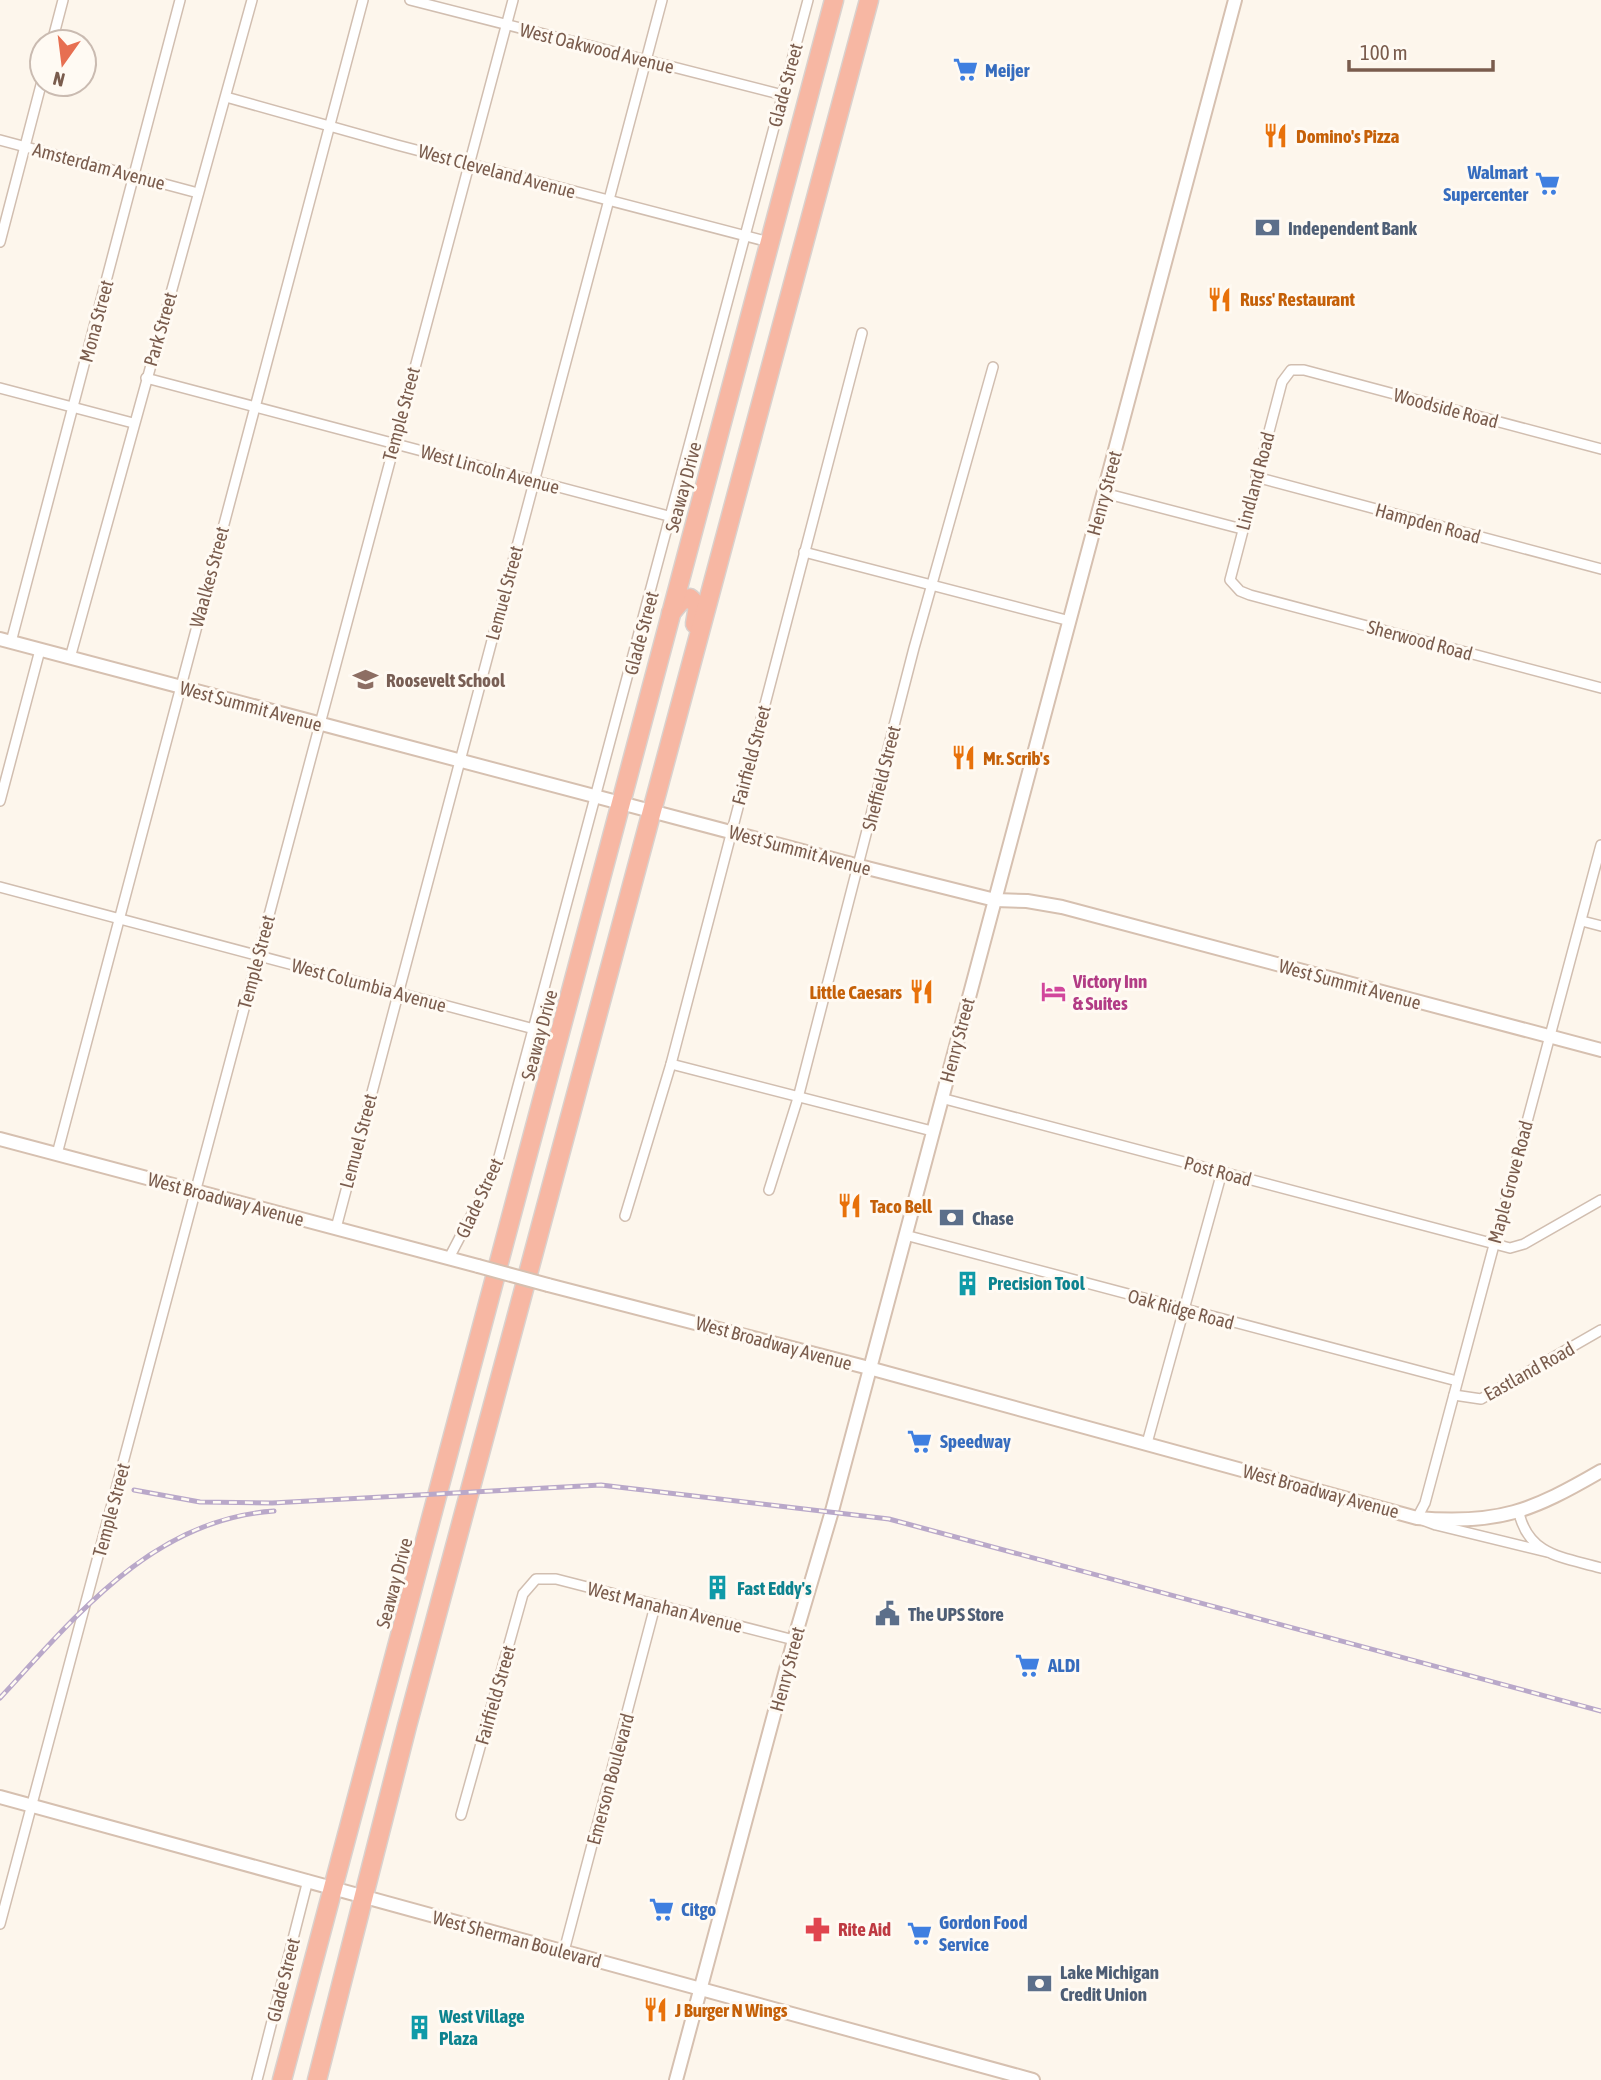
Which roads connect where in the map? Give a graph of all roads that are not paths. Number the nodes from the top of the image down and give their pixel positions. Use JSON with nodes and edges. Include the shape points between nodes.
{"nodes":[{"id":1,"x":63,"y":0,"type":"edge"},
{"id":2,"x":180,"y":0,"type":"edge"},
{"id":3,"x":252,"y":0,"type":"edge"},
{"id":4,"x":363,"y":0,"type":"edge"},
{"id":5,"x":410,"y":0,"type":"edge"},
{"id":6,"x":513,"y":0,"type":"edge"},
{"id":7,"x":662,"y":0,"type":"edge"},
{"id":8,"x":808,"y":0,"type":"edge"},
{"id":9,"x":834,"y":0,"type":"edge"},
{"id":10,"x":869,"y":0,"type":"edge"},
{"id":11,"x":1236,"y":0,"type":"edge"},
{"id":12,"x":506,"y":24,"type":"junction"},
{"id":13,"x":56,"y":28,"type":"edge"},
{"id":14,"x":646,"y":61,"type":"junction"},
{"id":15,"x":783,"y":95,"type":"junction"},
{"id":16,"x":226,"y":97,"type":"junction"},
{"id":17,"x":38,"y":98,"type":"edge"},
{"id":18,"x":328,"y":127,"type":"junction"},
{"id":19,"x":0,"y":140,"type":"edge"},
{"id":20,"x":25,"y":146,"type":"junction"},
{"id":21,"x":468,"y":164,"type":"junction"},
{"id":22,"x":134,"y":175,"type":"junction"},
{"id":23,"x":198,"y":193,"type":"junction"},
{"id":24,"x":608,"y":201,"type":"junction"},
{"id":25,"x":744,"y":236,"type":"junction"},
{"id":26,"x":0,"y":242,"type":"edge"},
{"id":27,"x":769,"y":242,"type":"junction"},
{"id":28,"x":862,"y":333,"type":"dead end"},
{"id":29,"x":993,"y":367,"type":"dead end"},
{"id":30,"x":1291,"y":370,"type":"joint"},
{"id":31,"x":146,"y":378,"type":"junction"},
{"id":32,"x":0,"y":388,"type":"edge"},
{"id":33,"x":254,"y":407,"type":"junction"},
{"id":34,"x":74,"y":408,"type":"junction"},
{"id":35,"x":133,"y":423,"type":"junction"},
{"id":36,"x":392,"y":443,"type":"junction"},
{"id":37,"x":1601,"y":449,"type":"edge"},
{"id":38,"x":1256,"y":477,"type":"junction"},
{"id":39,"x":534,"y":481,"type":"junction"},
{"id":40,"x":1104,"y":493,"type":"junction"},
{"id":41,"x":672,"y":517,"type":"junction"},
{"id":42,"x":1242,"y":529,"type":"junction"},
{"id":43,"x":804,"y":552,"type":"junction"},
{"id":44,"x":1601,"y":569,"type":"edge"},
{"id":45,"x":933,"y":586,"type":"junction"},
{"id":46,"x":1240,"y":591,"type":"joint"},
{"id":47,"x":671,"y":613,"type":"junction"},
{"id":48,"x":1070,"y":621,"type":"junction"},
{"id":49,"x":6,"y":641,"type":"edge"},
{"id":50,"x":40,"y":650,"type":"junction"},
{"id":51,"x":70,"y":658,"type":"junction"},
{"id":52,"x":180,"y":687,"type":"junction"},
{"id":53,"x":1601,"y":688,"type":"edge"},
{"id":54,"x":319,"y":724,"type":"junction"},
{"id":55,"x":459,"y":760,"type":"junction"},
{"id":56,"x":661,"y":781,"type":"junction"},
{"id":57,"x":597,"y":797,"type":"junction"},
{"id":58,"x":0,"y":801,"type":"edge"},
{"id":59,"x":624,"y":804,"type":"junction"},
{"id":60,"x":653,"y":812,"type":"junction"},
{"id":61,"x":731,"y":832,"type":"junction"},
{"id":62,"x":1601,"y":845,"type":"edge"},
{"id":63,"x":859,"y":866,"type":"junction"},
{"id":64,"x":0,"y":887,"type":"edge"},
{"id":65,"x":995,"y":900,"type":"junction"},
{"id":66,"x":120,"y":919,"type":"junction"},
{"id":67,"x":1582,"y":921,"type":"junction"},
{"id":68,"x":1601,"y":926,"type":"edge"},
{"id":69,"x":258,"y":956,"type":"junction"},
{"id":70,"x":398,"y":993,"type":"junction"},
{"id":71,"x":599,"y":1009,"type":"junction"},
{"id":72,"x":534,"y":1029,"type":"junction"},
{"id":73,"x":1549,"y":1037,"type":"junction"},
{"id":74,"x":1601,"y":1050,"type":"edge"},
{"id":75,"x":671,"y":1064,"type":"junction"},
{"id":76,"x":798,"y":1098,"type":"junction"},
{"id":77,"x":941,"y":1098,"type":"junction"},
{"id":78,"x":932,"y":1131,"type":"junction"},
{"id":79,"x":0,"y":1139,"type":"edge"},
{"id":80,"x":57,"y":1154,"type":"junction"},
{"id":81,"x":1222,"y":1172,"type":"junction"},
{"id":82,"x":769,"y":1190,"type":"dead end"},
{"id":83,"x":196,"y":1191,"type":"junction"},
{"id":84,"x":1601,"y":1200,"type":"edge"},
{"id":85,"x":625,"y":1216,"type":"dead end"},
{"id":86,"x":336,"y":1228,"type":"junction"},
{"id":87,"x":905,"y":1235,"type":"junction"},
{"id":88,"x":1494,"y":1244,"type":"junction"},
{"id":89,"x":449,"y":1258,"type":"junction"},
{"id":90,"x":1184,"y":1311,"type":"junction"},
{"id":91,"x":1601,"y":1330,"type":"edge"},
{"id":92,"x":869,"y":1368,"type":"junction"},
{"id":93,"x":1457,"y":1381,"type":"junction"},
{"id":94,"x":1454,"y":1395,"type":"junction"},
{"id":95,"x":1147,"y":1443,"type":"junction"},
{"id":96,"x":1601,"y":1471,"type":"edge"},
{"id":97,"x":1519,"y":1513,"type":"junction"},
{"id":98,"x":1417,"y":1518,"type":"junction"},
{"id":99,"x":1547,"y":1552,"type":"junction"},
{"id":100,"x":1601,"y":1568,"type":"edge"},
{"id":101,"x":536,"y":1579,"type":"joint"},
{"id":102,"x":655,"y":1606,"type":"junction"},
{"id":103,"x":794,"y":1640,"type":"junction"},
{"id":104,"x":384,"y":1698,"type":"junction"},
{"id":105,"x":0,"y":1797,"type":"edge"},
{"id":106,"x":33,"y":1806,"type":"junction"},
{"id":107,"x":461,"y":1815,"type":"dead end"},
{"id":108,"x":370,"y":1874,"type":"junction"},
{"id":109,"x":308,"y":1880,"type":"junction"},
{"id":110,"x":330,"y":1893,"type":"junction"},
{"id":111,"x":365,"y":1897,"type":"junction"},
{"id":112,"x":0,"y":1924,"type":"edge"},
{"id":113,"x":564,"y":1951,"type":"junction"},
{"id":114,"x":701,"y":1990,"type":"junction"},
{"id":115,"x":257,"y":2080,"type":"edge"},
{"id":116,"x":282,"y":2080,"type":"edge"},
{"id":117,"x":290,"y":2080,"type":"edge"},
{"id":118,"x":317,"y":2080,"type":"edge"},
{"id":119,"x":676,"y":2080,"type":"edge"},
{"id":120,"x":1033,"y":2080,"type":"edge"}],
"edges":[{"from":1,"to":13,"type":"street"},
{"from":2,"to":22,"type":"street","name":"Mona Street"},
{"from":3,"to":16,"type":"street","name":"Park Street"},
{"from":4,"to":18,"type":"street","name":"Waalkes Street"},
{"from":5,"to":12,"type":"street","name":"West Oakwood Avenue"},
{"from":6,"to":12,"type":"street","name":"Temple Street"},
{"from":7,"to":14,"type":"street","name":"Lemuel Street"},
{"from":8,"to":15,"type":"street","name":"Glade Street"},
{"from":9,"to":27,"type":"highway","name":"Seaway Drive"},
{"from":10,"to":56,"type":"highway"},
{"from":11,"to":40,"type":"street","name":"Henry Street"},
{"from":12,"to":14,"type":"street","name":"West Oakwood Avenue"},
{"from":12,"to":21,"type":"street","name":"Temple Street"},
{"from":14,"to":15,"type":"street","name":"West Oakwood Avenue"},
{"from":14,"to":24,"type":"street","name":"Lemuel Street"},
{"from":15,"to":25,"type":"street","name":"Glade Street"},
{"from":16,"to":18,"type":"street","name":"West Cleveland Avenue"},
{"from":16,"to":23,"type":"street","name":"Park Street"},
{"from":17,"to":20,"type":"street"},
{"from":18,"to":21,"type":"street","name":"West Cleveland Avenue"},
{"from":18,"to":33,"type":"street","name":"Waalkes Street"},
{"from":19,"to":20,"type":"street","name":"Amsterdam Avenue"},
{"from":20,"to":22,"type":"street","name":"Amsterdam Avenue"},
{"from":20,"to":26,"type":"street"},
{"from":21,"to":24,"type":"street","name":"West Cleveland Avenue"},
{"from":21,"to":36,"type":"street","name":"Temple Street"},
{"from":22,"to":23,"type":"street","name":"Amsterdam Avenue"},
{"from":22,"to":34,"type":"street","name":"Mona Street"},
{"from":23,"to":31,"type":"street","name":"Park Street"},
{"from":24,"to":25,"type":"street","name":"West Cleveland Avenue"},
{"from":24,"to":39,"type":"street","name":"Lemuel Street"},
{"from":25,"to":27,"type":"street","name":"West Cleveland Avenue"},
{"from":25,"to":41,"type":"street","name":"Glade Street"},
{"from":27,"to":47,"type":"highway","name":"Seaway Drive"},
{"from":28,"to":43,"type":"street","name":"Fairfield Street"},
{"from":29,"to":45,"type":"street","name":"Sheffield Street"},
{"from":30,"to":37,"type":"street","name":"Woodside Road"},
{"from":30,"to":38,"type":"street","name":"Lindland Road","via":[[1282,382]]},
{"from":31,"to":33,"type":"street","name":"West Lincoln Avenue"},
{"from":31,"to":35,"type":"street","name":"Park Street"},
{"from":32,"to":34,"type":"street"},
{"from":33,"to":36,"type":"street","name":"West Lincoln Avenue"},
{"from":33,"to":52,"type":"street","name":"Waalkes Street"},
{"from":34,"to":35,"type":"street"},
{"from":34,"to":49,"type":"street","name":"Mona Street"},
{"from":35,"to":51,"type":"street","name":"Park Street"},
{"from":36,"to":39,"type":"street","name":"West Lincoln Avenue"},
{"from":36,"to":54,"type":"street","name":"Temple Street"},
{"from":38,"to":42,"type":"street","name":"Lindland Road"},
{"from":38,"to":44,"type":"street","name":"Hampden Road"},
{"from":39,"to":41,"type":"street","name":"West Lincoln Avenue"},
{"from":39,"to":55,"type":"street","name":"Lemuel Street"},
{"from":40,"to":42,"type":"street"},
{"from":40,"to":48,"type":"street","name":"Henry Street"},
{"from":41,"to":57,"type":"street","name":"Glade Street"},
{"from":42,"to":46,"type":"street","name":"Lindland Road","via":[[1230,571],[1230,580]]},
{"from":43,"to":45,"type":"street"},
{"from":43,"to":61,"type":"street","name":"Fairfield Street"},
{"from":45,"to":48,"type":"street"},
{"from":45,"to":63,"type":"street","name":"Sheffield Street"},
{"from":46,"to":53,"type":"street","name":"Sherwood Road"},
{"from":47,"to":56,"type":"highway","via":[[684,599],[690,598],[698,606],[660,755]]},
{"from":47,"to":59,"type":"highway","name":"Seaway Drive"},
{"from":48,"to":65,"type":"street","name":"Henry Street"},
{"from":49,"to":50,"type":"street","name":"West Summit Avenue"},
{"from":50,"to":51,"type":"street","name":"West Summit Avenue"},
{"from":50,"to":58,"type":"street"},
{"from":51,"to":52,"type":"street","name":"West Summit Avenue"},
{"from":52,"to":54,"type":"street","name":"West Summit Avenue"},
{"from":52,"to":66,"type":"street","name":"Waalkes Street"},
{"from":54,"to":55,"type":"street","name":"West Summit Avenue"},
{"from":54,"to":69,"type":"street","name":"Temple Street"},
{"from":55,"to":57,"type":"street","name":"West Summit Avenue"},
{"from":55,"to":70,"type":"street","name":"Lemuel Street"},
{"from":56,"to":60,"type":"highway"},
{"from":57,"to":59,"type":"street","name":"West Summit Avenue"},
{"from":57,"to":72,"type":"street","name":"Glade Street"},
{"from":59,"to":60,"type":"street","name":"West Summit Avenue"},
{"from":59,"to":71,"type":"highway","via":[[578,1001],[584,1011]]},
{"from":59,"to":104,"type":"highway","name":"Seaway Drive"},
{"from":60,"to":61,"type":"street","name":"West Summit Avenue"},
{"from":60,"to":71,"type":"highway"},
{"from":61,"to":63,"type":"street","name":"West Summit Avenue"},
{"from":61,"to":75,"type":"street","name":"Fairfield Street"},
{"from":62,"to":67,"type":"street","name":"Maple Grove Road"},
{"from":63,"to":65,"type":"street","name":"West Summit Avenue"},
{"from":63,"to":76,"type":"street","name":"Sheffield Street"},
{"from":64,"to":66,"type":"street","name":"West Columbia Avenue"},
{"from":65,"to":73,"type":"street","name":"West Summit Avenue","via":[[1062,907]]},
{"from":65,"to":77,"type":"street","name":"Henry Street"},
{"from":66,"to":69,"type":"street","name":"West Columbia Avenue"},
{"from":66,"to":80,"type":"street","name":"Waalkes Street"},
{"from":67,"to":68,"type":"street"},
{"from":67,"to":73,"type":"street","name":"Maple Grove Road"},
{"from":69,"to":70,"type":"street","name":"West Columbia Avenue"},
{"from":69,"to":83,"type":"street","name":"Temple Street"},
{"from":70,"to":72,"type":"street","name":"West Columbia Avenue"},
{"from":70,"to":86,"type":"street","name":"Lemuel Street"},
{"from":71,"to":108,"type":"highway"},
{"from":72,"to":89,"type":"street","name":"Glade Street","via":[[496,1168]]},
{"from":73,"to":74,"type":"street","name":"West Summit Avenue"},
{"from":73,"to":88,"type":"street","name":"Maple Grove Road"},
{"from":75,"to":76,"type":"street"},
{"from":75,"to":85,"type":"street","name":"Fairfield Street"},
{"from":76,"to":78,"type":"street"},
{"from":76,"to":82,"type":"street","name":"Sheffield Street"},
{"from":77,"to":78,"type":"street","name":"Henry Street"},
{"from":77,"to":81,"type":"street","name":"Post Road"},
{"from":78,"to":87,"type":"street","name":"Henry Street"},
{"from":79,"to":80,"type":"street","name":"West Broadway Avenue"},
{"from":80,"to":83,"type":"street","name":"West Broadway Avenue"},
{"from":81,"to":88,"type":"street","name":"Post Road"},
{"from":81,"to":90,"type":"street"},
{"from":83,"to":86,"type":"street","name":"West Broadway Avenue"},
{"from":83,"to":106,"type":"street","name":"Temple Street"},
{"from":84,"to":88,"type":"street","name":"Post Road","via":[[1524,1244],[1510,1248]]},
{"from":86,"to":89,"type":"street","name":"West Broadway Avenue"},
{"from":87,"to":90,"type":"street","name":"Oak Ridge Road"},
{"from":87,"to":92,"type":"street","name":"Henry Street"},
{"from":88,"to":93,"type":"street","name":"Maple Grove Road"},
{"from":89,"to":92,"type":"street","name":"West Broadway Avenue","bridge":true},
{"from":90,"to":93,"type":"street","name":"Oak Ridge Road"},
{"from":90,"to":95,"type":"street"},
{"from":91,"to":94,"type":"street","name":"Eastland Road","via":[[1481,1399]]},
{"from":92,"to":95,"type":"street","name":"West Broadway Avenue"},
{"from":92,"to":103,"type":"street","name":"Henry Street"},
{"from":93,"to":94,"type":"street","name":"Maple Grove Road"},
{"from":94,"to":98,"type":"street","name":"Maple Grove Road"},
{"from":95,"to":98,"type":"street","name":"West Broadway Avenue"},
{"from":96,"to":97,"type":"street"},
{"from":97,"to":98,"type":"street","via":[[1490,1520]]},
{"from":97,"to":99,"type":"street","via":[[1530,1541]]},
{"from":98,"to":99,"type":"street","name":"West Broadway Avenue"},
{"from":99,"to":100,"type":"street","name":"West Broadway Avenue"},
{"from":101,"to":102,"type":"street","name":"West Manahan Avenue","via":[[556,1579]]},
{"from":101,"to":107,"type":"street","name":"Fairfield Street","via":[[523,1594]]},
{"from":102,"to":103,"type":"street","name":"West Manahan Avenue"},
{"from":102,"to":113,"type":"street","name":"Emerson Boulevard"},
{"from":103,"to":114,"type":"street","name":"Henry Street"},
{"from":104,"to":108,"type":"highway","via":[[395,1688],[406,1695],[368,1854]]},
{"from":104,"to":110,"type":"highway","name":"Seaway Drive"},
{"from":105,"to":106,"type":"street","name":"West Sherman Boulevard"},
{"from":106,"to":109,"type":"street","name":"West Sherman Boulevard"},
{"from":106,"to":112,"type":"street","name":"Temple Street"},
{"from":108,"to":111,"type":"highway"},
{"from":109,"to":110,"type":"street","name":"West Sherman Boulevard"},
{"from":109,"to":115,"type":"street","name":"Glade Street"},
{"from":110,"to":111,"type":"street","name":"West Sherman Boulevard"},
{"from":110,"to":116,"type":"highway","name":"Seaway Drive"},
{"from":110,"to":117,"type":"highway","via":[[331,1923]]},
{"from":111,"to":113,"type":"street","name":"West Sherman Boulevard"},
{"from":111,"to":118,"type":"highway"},
{"from":113,"to":114,"type":"street","name":"West Sherman Boulevard"},
{"from":114,"to":119,"type":"street","name":"Henry Street"},
{"from":114,"to":120,"type":"street","name":"West Sherman Boulevard"}]}
